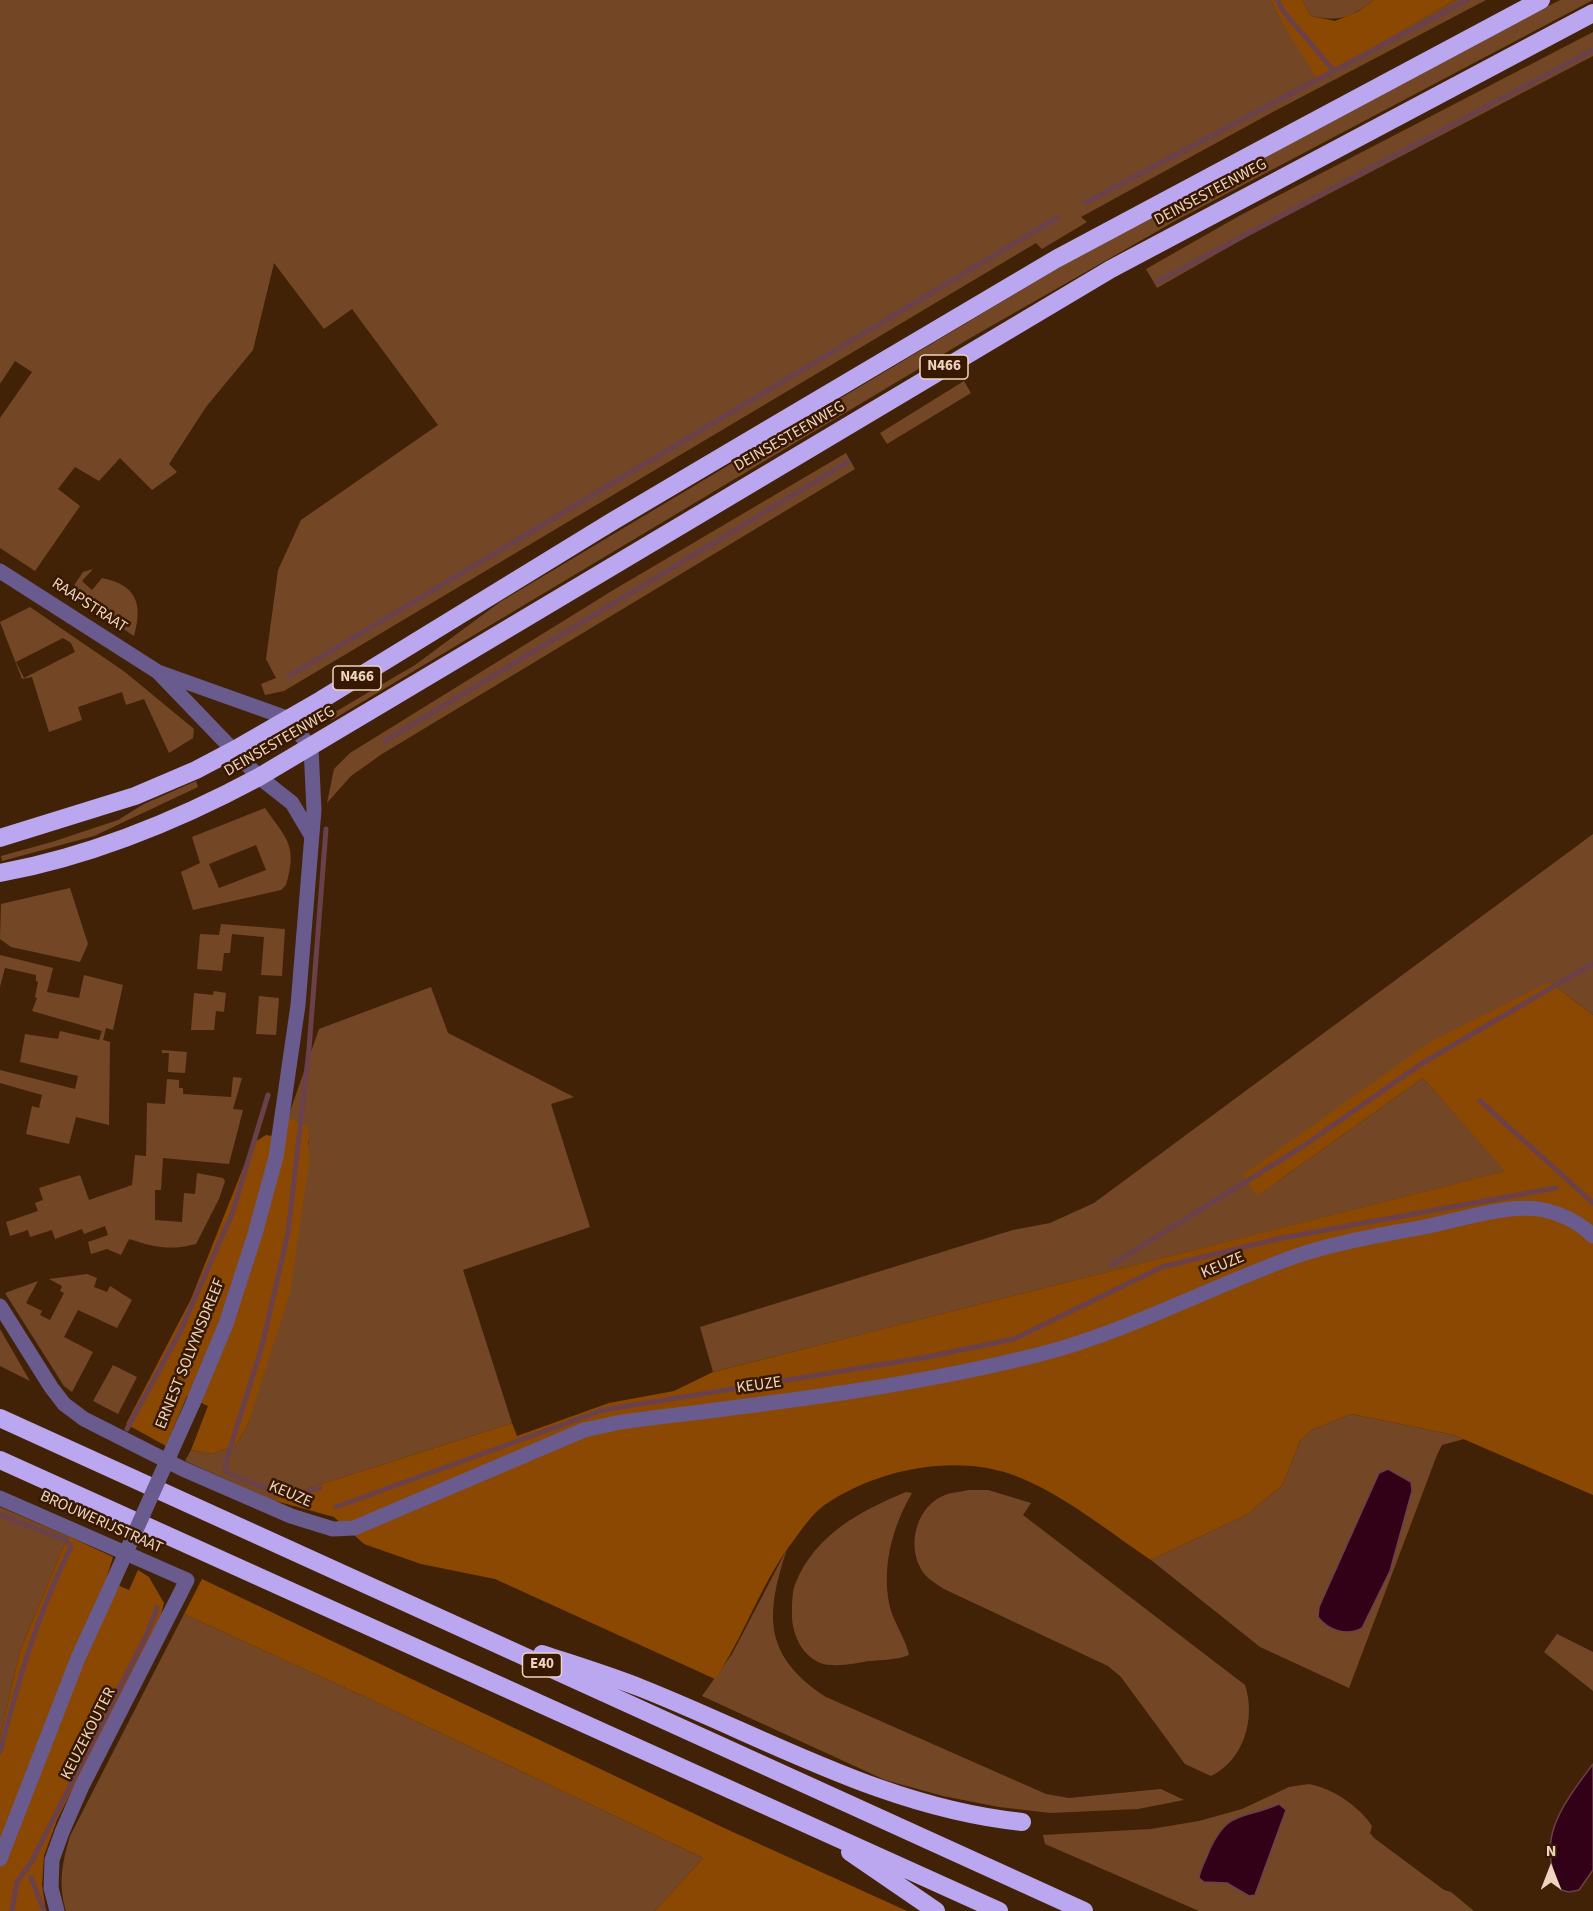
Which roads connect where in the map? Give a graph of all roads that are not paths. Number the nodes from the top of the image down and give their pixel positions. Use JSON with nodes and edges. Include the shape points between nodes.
{"nodes":[{"id":1,"x":1541,"y":0,"type":"edge"},
{"id":2,"x":1593,"y":14,"type":"edge"},
{"id":3,"x":0,"y":571,"type":"edge"},
{"id":4,"x":158,"y":672,"type":"junction"},
{"id":5,"x":287,"y":718,"type":"junction"},
{"id":6,"x":311,"y":748,"type":"junction"},
{"id":7,"x":234,"y":750,"type":"junction"},
{"id":8,"x":259,"y":777,"type":"junction"},
{"id":9,"x":311,"y":835,"type":"junction"},
{"id":10,"x":0,"y":838,"type":"edge"},
{"id":11,"x":0,"y":873,"type":"edge"},
{"id":12,"x":1593,"y":1236,"type":"edge"},
{"id":13,"x":0,"y":1306,"type":"edge"},
{"id":14,"x":0,"y":1418,"type":"edge"},
{"id":15,"x":0,"y":1460,"type":"edge"},
{"id":16,"x":0,"y":1498,"type":"edge"},
{"id":17,"x":187,"y":1580,"type":"joint"},
{"id":18,"x":433,"y":1616,"type":"junction"},
{"id":19,"x":1022,"y":1822,"type":"dead end"},
{"id":20,"x":828,"y":1834,"type":"junction"},
{"id":21,"x":0,"y":1859,"type":"edge"},
{"id":22,"x":57,"y":1911,"type":"edge"},
{"id":23,"x":936,"y":1911,"type":"edge"},
{"id":24,"x":999,"y":1911,"type":"edge"},
{"id":25,"x":1084,"y":1911,"type":"edge"}],
"edges":[{"from":1,"to":5,"type":"highway","name":"DEINSESTEENWEG","number":"N466","via":[[1056,259]]},
{"from":2,"to":6,"type":"highway","name":"DEINSESTEENWEG","number":"N466","via":[[1111,269]]},
{"from":3,"to":4,"type":"street","name":"RAAPSTRAAT"},
{"from":4,"to":5,"type":"street","name":"RAAPSTRAAT"},
{"from":4,"to":7,"type":"street","name":"RAAPSTRAAT"},
{"from":5,"to":6,"type":"street"},
{"from":5,"to":7,"type":"highway","name":"DEINSESTEENWEG","number":"N466"},
{"from":6,"to":8,"type":"highway","name":"DEINSESTEENWEG","number":"N466"},
{"from":6,"to":9,"type":"street","name":"ERNEST SOLVYNSDREEF"},
{"from":7,"to":8,"type":"street","name":"RAAPSTRAAT"},
{"from":7,"to":10,"type":"highway","name":"DEINSESTEENWEG","number":"N466","via":[[135,796]]},
{"from":8,"to":9,"type":"street","via":[[292,803]]},
{"from":8,"to":11,"type":"highway","name":"DEINSESTEENWEG","number":"N466","via":[[188,814],[127,838]]},
{"from":9,"to":21,"type":"street","name":"ERNEST SOLVYNSDREEF","bridge":true,"via":[[298,1005],[276,1157],[255,1234],[226,1324],[78,1659]]},
{"from":12,"to":13,"type":"street","name":"KEUZE","via":[[1566,1217],[1542,1210],[1521,1210],[1348,1242],[1299,1255],[1134,1324],[1041,1353],[915,1383],[584,1430],[354,1528],[333,1529],[291,1516],[183,1469],[84,1419],[64,1404],[51,1387]]},
{"from":14,"to":18,"type":"highway","number":"E40"},
{"from":15,"to":20,"type":"highway","number":"E40"},
{"from":16,"to":17,"type":"street","name":"BROUWERIJSTRAAT"},
{"from":17,"to":22,"type":"street","name":"KEUZEKOUTER","via":[[62,1832],[52,1860],[51,1888]]},
{"from":18,"to":19,"type":"highway","via":[[640,1688],[875,1789],[963,1812]]},
{"from":18,"to":25,"type":"highway","number":"E40"},
{"from":20,"to":23,"type":"highway"},
{"from":20,"to":24,"type":"highway","number":"E40"}]}
